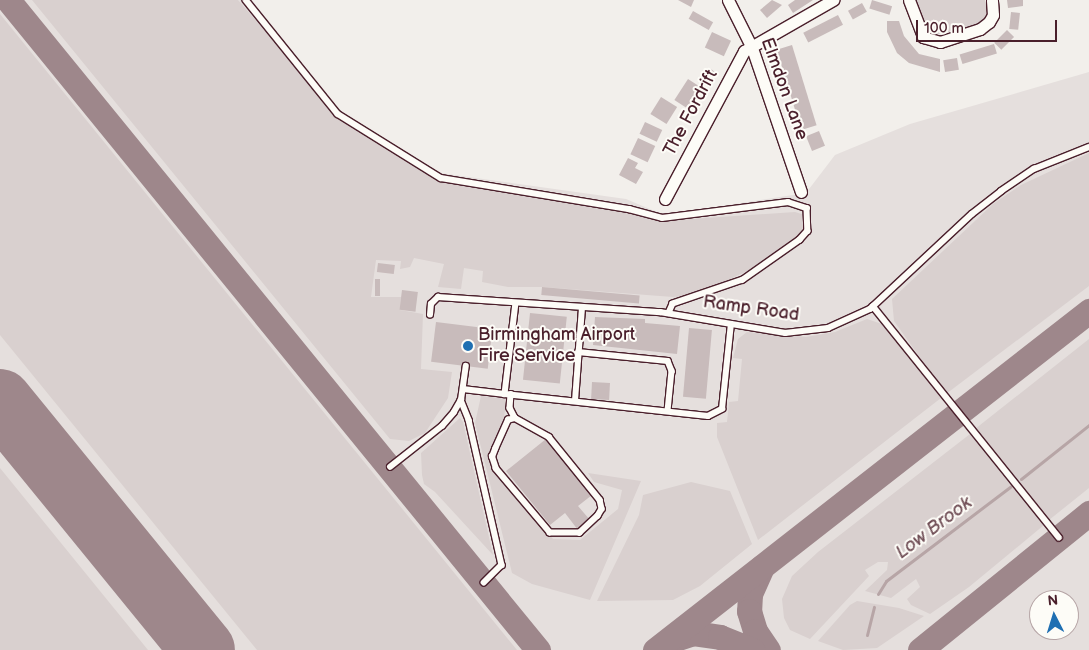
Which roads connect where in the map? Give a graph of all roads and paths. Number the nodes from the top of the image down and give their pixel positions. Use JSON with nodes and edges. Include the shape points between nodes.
{"nodes":[{"id":1,"x":246,"y":0,"type":"edge"},
{"id":2,"x":728,"y":0,"type":"edge"},
{"id":3,"x":833,"y":0,"type":"edge"},
{"id":4,"x":909,"y":0,"type":"edge"},
{"id":5,"x":992,"y":0,"type":"edge"},
{"id":6,"x":752,"y":48,"type":"junction"},
{"id":7,"x":1089,"y":147,"type":"edge"},
{"id":8,"x":801,"y":192,"type":"dead end"},
{"id":9,"x":665,"y":199,"type":"dead end"},
{"id":10,"x":516,"y":303,"type":"junction"},
{"id":11,"x":873,"y":306,"type":"junction"},
{"id":12,"x":582,"y":308,"type":"junction"},
{"id":13,"x":668,"y":313,"type":"junction"},
{"id":14,"x":430,"y":315,"type":"dead end"},
{"id":15,"x":731,"y":324,"type":"junction"},
{"id":16,"x":578,"y":352,"type":"junction"},
{"id":17,"x":466,"y":366,"type":"dead end"},
{"id":18,"x":463,"y":389,"type":"junction"},
{"id":19,"x":508,"y":394,"type":"junction"},
{"id":20,"x":461,"y":400,"type":"junction"},
{"id":21,"x":575,"y":401,"type":"junction"},
{"id":22,"x":668,"y":411,"type":"junction"},
{"id":23,"x":515,"y":418,"type":"junction"},
{"id":24,"x":390,"y":467,"type":"dead end"},
{"id":25,"x":1059,"y":537,"type":"dead end"},
{"id":26,"x":484,"y":583,"type":"dead end"}],
"edges":[{"from":1,"to":13,"type":"lane","via":[[338,114],[441,178],[629,209],[662,218],[788,202],[807,208],[808,231],[800,240],[743,280],[673,304]]},
{"from":2,"to":6,"type":"street","name":"Elmdon Lane"},
{"from":3,"to":6,"type":"street","name":"The Fordrift"},
{"from":4,"to":5,"type":"street","via":[[923,37],[940,42],[980,29],[989,22],[993,15]]},
{"from":6,"to":8,"type":"street","name":"Elmdon Lane"},
{"from":6,"to":9,"type":"street","name":"The Fordrift","via":[[744,50]]},
{"from":7,"to":11,"type":"lane","name":"Ramp Road","via":[[1034,169],[1001,191]]},
{"from":10,"to":12,"type":"lane","name":"Ramp Road"},
{"from":10,"to":14,"type":"lane","name":"Ramp Road","via":[[438,298],[431,304]]},
{"from":10,"to":19,"type":"lane"},
{"from":11,"to":15,"type":"lane","name":"Ramp Road","via":[[848,321],[808,332],[785,333]]},
{"from":11,"to":25,"type":"lane"},
{"from":12,"to":13,"type":"lane","name":"Ramp Road"},
{"from":12,"to":16,"type":"lane"},
{"from":13,"to":15,"type":"lane","name":"Ramp Road"},
{"from":15,"to":22,"type":"lane","via":[[720,413],[712,416]]},
{"from":16,"to":21,"type":"lane"},
{"from":16,"to":22,"type":"lane","via":[[668,361],[672,371]]},
{"from":17,"to":18,"type":"lane"},
{"from":18,"to":19,"type":"lane"},
{"from":18,"to":20,"type":"lane"},
{"from":19,"to":21,"type":"lane"},
{"from":19,"to":23,"type":"lane"},
{"from":20,"to":24,"type":"lane","via":[[442,426]]},
{"from":20,"to":26,"type":"lane","via":[[469,420],[502,565]]},
{"from":21,"to":22,"type":"lane"},
{"from":23,"to":23,"type":"lane","via":[[549,437],[600,500],[602,510],[580,533],[550,532],[496,469],[492,457],[508,420]]}]}
